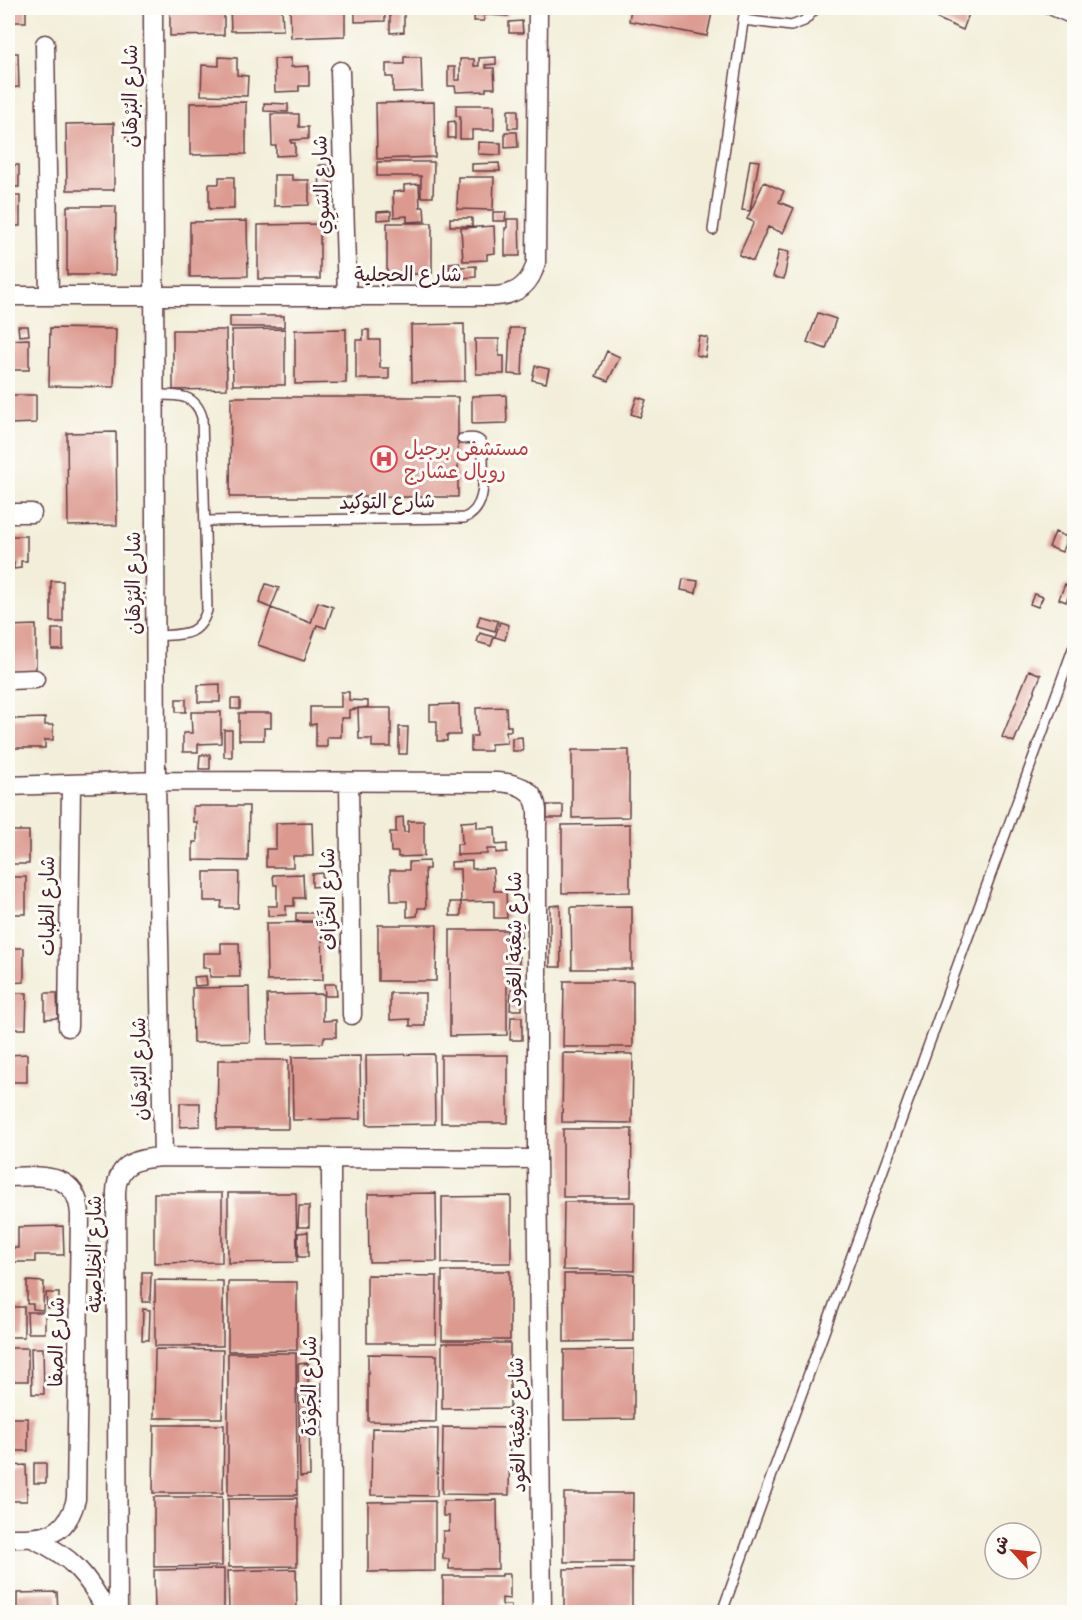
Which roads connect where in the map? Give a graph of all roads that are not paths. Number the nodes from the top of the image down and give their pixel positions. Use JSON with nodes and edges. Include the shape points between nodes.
{"nodes":[{"id":1,"x":153,"y":8,"type":"edge"},
{"id":2,"x":538,"y":8,"type":"edge"},
{"id":3,"x":745,"y":8,"type":"edge"},
{"id":4,"x":816,"y":8,"type":"edge"},
{"id":5,"x":1046,"y":8,"type":"edge"},
{"id":6,"x":743,"y":20,"type":"junction"},
{"id":7,"x":1074,"y":20,"type":"edge"},
{"id":8,"x":45,"y":44,"type":"dead end"},
{"id":9,"x":340,"y":71,"type":"dead end"},
{"id":10,"x":713,"y":230,"type":"dead end"},
{"id":11,"x":8,"y":296,"type":"edge"},
{"id":12,"x":49,"y":296,"type":"junction"},
{"id":13,"x":152,"y":296,"type":"junction"},
{"id":14,"x":346,"y":297,"type":"junction"},
{"id":15,"x":155,"y":395,"type":"junction"},
{"id":16,"x":462,"y":439,"type":"dead end"},
{"id":17,"x":8,"y":513,"type":"edge"},
{"id":18,"x":32,"y":513,"type":"dead end"},
{"id":19,"x":205,"y":521,"type":"junction"},
{"id":20,"x":156,"y":636,"type":"junction"},
{"id":21,"x":1074,"y":646,"type":"edge"},
{"id":22,"x":35,"y":679,"type":"dead end"},
{"id":23,"x":8,"y":680,"type":"edge"},
{"id":24,"x":156,"y":781,"type":"junction"},
{"id":25,"x":350,"y":782,"type":"junction"},
{"id":26,"x":70,"y":785,"type":"junction"},
{"id":27,"x":8,"y":786,"type":"edge"},
{"id":28,"x":352,"y":1015,"type":"dead end"},
{"id":29,"x":68,"y":1027,"type":"dead end"},
{"id":30,"x":163,"y":1157,"type":"junction"},
{"id":31,"x":332,"y":1159,"type":"junction"},
{"id":32,"x":537,"y":1159,"type":"junction"},
{"id":33,"x":8,"y":1177,"type":"edge"},
{"id":34,"x":8,"y":1538,"type":"edge"},
{"id":35,"x":32,"y":1538,"type":"junction"},
{"id":36,"x":106,"y":1612,"type":"edge"},
{"id":37,"x":118,"y":1612,"type":"edge"},
{"id":38,"x":332,"y":1612,"type":"edge"},
{"id":39,"x":542,"y":1612,"type":"edge"},
{"id":40,"x":722,"y":1612,"type":"edge"}],
"edges":[{"from":1,"to":13,"type":"street","name":"شارع البُرْهَان"},
{"from":2,"to":14,"type":"street","name":"شارع الحجلية","via":[[536,262],[531,278],[519,290],[504,296]]},
{"from":3,"to":6,"type":"lane"},
{"from":4,"to":6,"type":"lane","via":[[804,21],[791,26]]},
{"from":5,"to":7,"type":"lane"},
{"from":6,"to":10,"type":"lane"},
{"from":8,"to":12,"type":"street"},
{"from":9,"to":14,"type":"street","name":"شارع السَوِي"},
{"from":11,"to":12,"type":"street","name":"شارع الحجلية"},
{"from":12,"to":13,"type":"street","name":"شارع الحجلية"},
{"from":13,"to":14,"type":"street","name":"شارع الحجلية"},
{"from":13,"to":15,"type":"street","name":"شارع البُرْهَان"},
{"from":15,"to":19,"type":"lane","via":[[185,396],[200,410]]},
{"from":15,"to":20,"type":"street","name":"شارع البُرْهَان"},
{"from":16,"to":19,"type":"lane","name":"شارع التوكيد","via":[[477,438],[483,448],[481,500],[475,512],[464,518]]},
{"from":17,"to":18,"type":"street"},
{"from":19,"to":20,"type":"lane","via":[[204,619],[192,632]]},
{"from":20,"to":24,"type":"street","name":"شارع البُرْهَان"},
{"from":21,"to":40,"type":"lane"},
{"from":22,"to":23,"type":"street"},
{"from":24,"to":25,"type":"street","name":"شارع شِعْبَة العُود"},
{"from":24,"to":26,"type":"street","name":"شارع شِعْبَة العُود"},
{"from":24,"to":30,"type":"street","name":"شارع البُرْهَان"},
{"from":25,"to":28,"type":"street","name":"شارع الخَزَّاف"},
{"from":25,"to":32,"type":"street","name":"شارع شِعْبَة العُود","via":[[504,783],[526,788],[534,798]]},
{"from":26,"to":27,"type":"street","name":"شارع شِعْبَة العُود"},
{"from":26,"to":29,"type":"street","name":"شارع الظبات"},
{"from":30,"to":31,"type":"street","name":"شارع الخِلاصيّة"},
{"from":30,"to":37,"type":"street","name":"شارع الخِلاصيّة","via":[[131,1163],[121,1172],[116,1185]]},
{"from":31,"to":32,"type":"street","name":"شارع الخِلاصيّة"},
{"from":31,"to":38,"type":"street","name":"شارع الجَوْدَة"},
{"from":32,"to":39,"type":"street","name":"شارع شِعْبَة العُود"},
{"from":33,"to":35,"type":"street","name":"شارع الصفا","via":[[58,1179],[72,1190],[79,1206],[76,1499],[68,1522],[52,1534]]},
{"from":34,"to":35,"type":"street"},
{"from":35,"to":36,"type":"street","via":[[81,1569]]}]}
